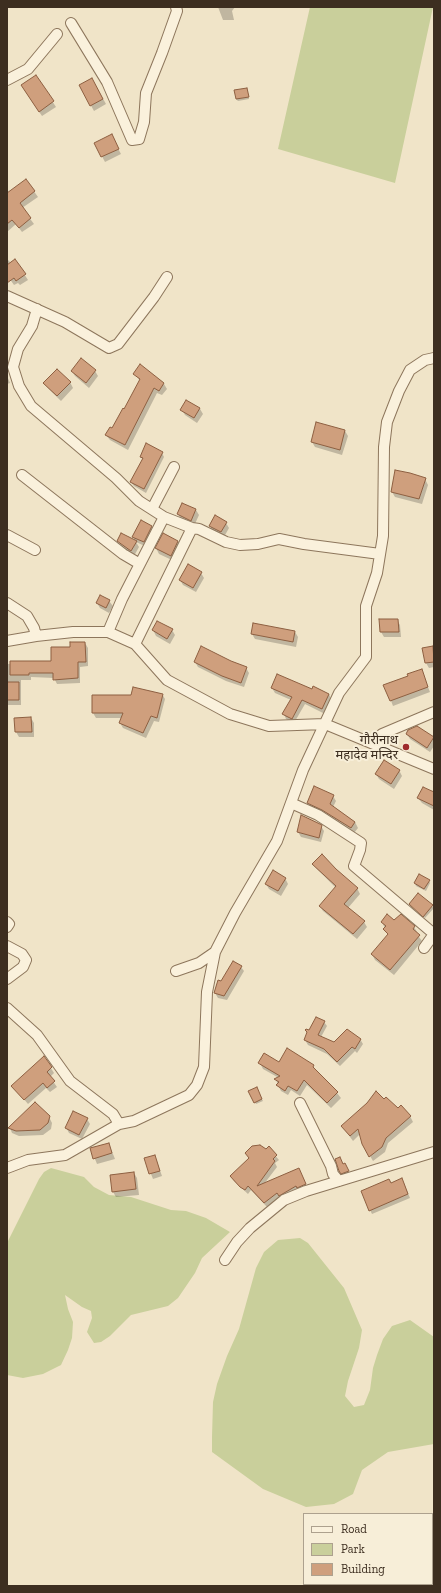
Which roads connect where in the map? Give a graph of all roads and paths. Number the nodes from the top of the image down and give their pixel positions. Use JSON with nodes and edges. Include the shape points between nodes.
{"nodes":[{"id":1,"x":176,"y":7,"type":"edge"},
{"id":2,"x":71,"y":23,"type":"dead end"},
{"id":3,"x":57,"y":34,"type":"dead end"},
{"id":4,"x":7,"y":80,"type":"edge"},
{"id":5,"x":167,"y":277,"type":"dead end"},
{"id":6,"x":7,"y":296,"type":"edge"},
{"id":7,"x":38,"y":309,"type":"junction"},
{"id":8,"x":434,"y":358,"type":"edge"},
{"id":9,"x":174,"y":466,"type":"dead end"},
{"id":10,"x":22,"y":475,"type":"dead end"},
{"id":11,"x":152,"y":509,"type":"junction"},
{"id":12,"x":164,"y":517,"type":"junction"},
{"id":13,"x":192,"y":528,"type":"junction"},
{"id":14,"x":7,"y":534,"type":"edge"},
{"id":15,"x":35,"y":550,"type":"dead end"},
{"id":16,"x":380,"y":554,"type":"junction"},
{"id":17,"x":140,"y":564,"type":"junction"},
{"id":18,"x":7,"y":603,"type":"edge"},
{"id":19,"x":108,"y":632,"type":"junction"},
{"id":20,"x":36,"y":636,"type":"junction"},
{"id":21,"x":7,"y":641,"type":"edge"},
{"id":22,"x":135,"y":644,"type":"junction"},
{"id":23,"x":434,"y":712,"type":"edge"},
{"id":24,"x":325,"y":724,"type":"junction"},
{"id":25,"x":373,"y":743,"type":"junction"},
{"id":26,"x":434,"y":769,"type":"edge"},
{"id":27,"x":291,"y":803,"type":"junction"},
{"id":28,"x":7,"y":922,"type":"edge"},
{"id":29,"x":7,"y":927,"type":"edge"},
{"id":30,"x":434,"y":934,"type":"edge"},
{"id":31,"x":7,"y":946,"type":"edge"},
{"id":32,"x":424,"y":948,"type":"dead end"},
{"id":33,"x":215,"y":952,"type":"junction"},
{"id":34,"x":176,"y":971,"type":"dead end"},
{"id":35,"x":7,"y":979,"type":"edge"},
{"id":36,"x":7,"y":1008,"type":"edge"},
{"id":37,"x":300,"y":1103,"type":"dead end"},
{"id":38,"x":119,"y":1124,"type":"junction"},
{"id":39,"x":434,"y":1152,"type":"edge"},
{"id":40,"x":7,"y":1168,"type":"edge"},
{"id":41,"x":339,"y":1181,"type":"junction"},
{"id":42,"x":226,"y":1260,"type":"dead end"}],
"edges":[{"from":1,"to":2,"type":"street","via":[[177,11],[146,93],[140,139],[132,140],[107,82]]},
{"from":3,"to":4,"type":"street","via":[[28,69]]},
{"from":5,"to":7,"type":"street","via":[[118,344],[109,348]]},
{"from":6,"to":7,"type":"street"},
{"from":7,"to":11,"type":"street","via":[[13,366],[19,386],[31,406]]},
{"from":8,"to":16,"type":"street","via":[[425,360],[410,370],[387,422],[384,447],[383,536]]},
{"from":9,"to":11,"type":"street"},
{"from":10,"to":17,"type":"street","via":[[123,554]]},
{"from":11,"to":12,"type":"street"},
{"from":12,"to":13,"type":"street"},
{"from":12,"to":17,"type":"street"},
{"from":13,"to":16,"type":"street","via":[[199,528],[226,542],[240,545],[279,539]]},
{"from":13,"to":22,"type":"street"},
{"from":14,"to":15,"type":"street"},
{"from":16,"to":24,"type":"street","via":[[377,573],[366,606],[366,657],[339,693]]},
{"from":17,"to":19,"type":"street"},
{"from":18,"to":20,"type":"street","via":[[27,616]]},
{"from":19,"to":20,"type":"street"},
{"from":19,"to":22,"type":"street"},
{"from":20,"to":21,"type":"street"},
{"from":22,"to":24,"type":"street","via":[[167,680],[230,714],[269,726]]},
{"from":23,"to":25,"type":"street","via":[[382,734]]},
{"from":24,"to":25,"type":"street"},
{"from":24,"to":27,"type":"street","via":[[303,770]]},
{"from":25,"to":26,"type":"street"},
{"from":27,"to":30,"type":"street","via":[[318,815],[361,843],[354,866]]},
{"from":27,"to":33,"type":"street","via":[[277,841]]},
{"from":28,"to":29,"type":"street"},
{"from":30,"to":32,"type":"street"},
{"from":31,"to":35,"type":"street","via":[[22,954],[26,960],[23,967]]},
{"from":33,"to":34,"type":"street","via":[[199,964]]},
{"from":33,"to":38,"type":"street","via":[[207,992],[204,1067],[198,1085],[189,1095],[134,1121]]},
{"from":36,"to":38,"type":"street","via":[[37,1035],[70,1081],[113,1114]]},
{"from":37,"to":41,"type":"street","via":[[333,1174]]},
{"from":38,"to":40,"type":"street","via":[[65,1155],[28,1160]]},
{"from":39,"to":41,"type":"street"},
{"from":41,"to":42,"type":"street","via":[[284,1200],[250,1228]]}]}
